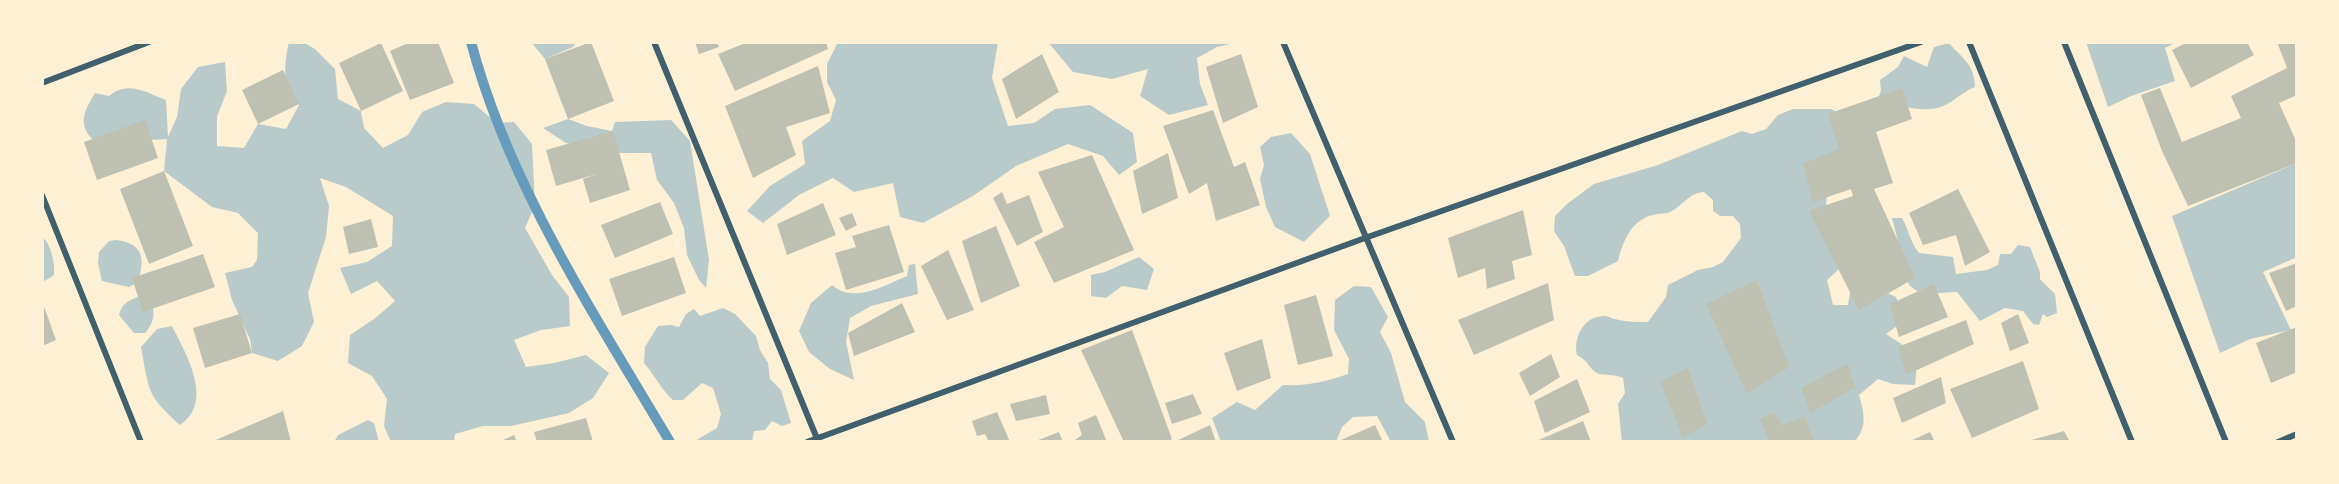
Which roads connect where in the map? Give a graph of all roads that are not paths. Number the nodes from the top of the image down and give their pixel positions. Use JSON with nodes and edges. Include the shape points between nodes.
{"nodes":[{"id":1,"x":149,"y":42,"type":"edge"},
{"id":2,"x":654,"y":42,"type":"edge"},
{"id":3,"x":1283,"y":42,"type":"edge"},
{"id":4,"x":1921,"y":42,"type":"edge"},
{"id":5,"x":1969,"y":42,"type":"edge"},
{"id":6,"x":2064,"y":42,"type":"edge"},
{"id":7,"x":42,"y":83,"type":"edge"},
{"id":8,"x":42,"y":195,"type":"edge"},
{"id":9,"x":1365,"y":238,"type":"junction"},
{"id":10,"x":2297,"y":434,"type":"edge"},
{"id":11,"x":817,"y":440,"type":"edge"},
{"id":12,"x":141,"y":442,"type":"edge"},
{"id":13,"x":807,"y":442,"type":"edge"},
{"id":14,"x":1453,"y":442,"type":"edge"},
{"id":15,"x":2132,"y":442,"type":"edge"},
{"id":16,"x":2226,"y":442,"type":"edge"},
{"id":17,"x":2278,"y":442,"type":"edge"}],
"edges":[{"from":1,"to":7,"type":"street"},
{"from":2,"to":11,"type":"street"},
{"from":3,"to":9,"type":"street"},
{"from":4,"to":9,"type":"street"},
{"from":5,"to":15,"type":"street"},
{"from":6,"to":16,"type":"street"},
{"from":8,"to":12,"type":"street"},
{"from":9,"to":11,"type":"street"},
{"from":9,"to":14,"type":"street"},
{"from":10,"to":17,"type":"street"},
{"from":11,"to":13,"type":"street"}]}
